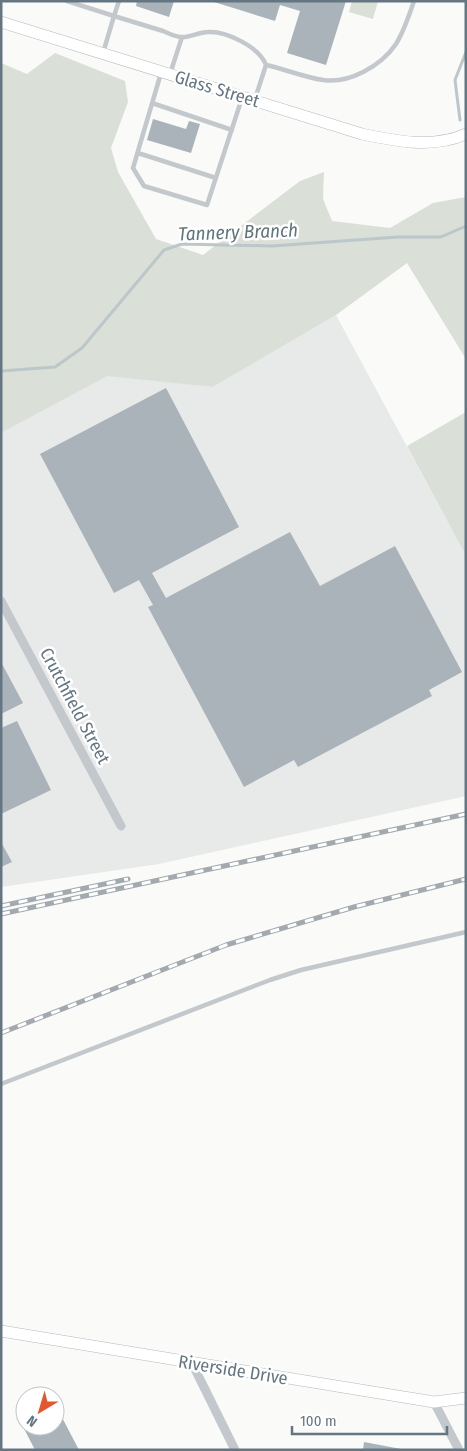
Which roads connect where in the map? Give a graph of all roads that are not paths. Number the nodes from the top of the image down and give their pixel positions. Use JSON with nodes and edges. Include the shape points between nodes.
{"nodes":[{"id":1,"x":67,"y":1,"type":"edge"},
{"id":2,"x":119,"y":1,"type":"edge"},
{"id":3,"x":414,"y":1,"type":"edge"},
{"id":4,"x":114,"y":16,"type":"junction"},
{"id":5,"x":1,"y":22,"type":"edge"},
{"id":6,"x":182,"y":38,"type":"junction"},
{"id":7,"x":103,"y":53,"type":"junction"},
{"id":8,"x":266,"y":65,"type":"junction"},
{"id":9,"x":166,"y":73,"type":"junction"},
{"id":10,"x":243,"y":96,"type":"junction"},
{"id":11,"x":255,"y":100,"type":"junction"},
{"id":12,"x":152,"y":103,"type":"junction"},
{"id":13,"x":232,"y":130,"type":"junction"},
{"id":14,"x":466,"y":134,"type":"edge"},
{"id":15,"x":138,"y":153,"type":"junction"},
{"id":16,"x":216,"y":178,"type":"junction"},
{"id":17,"x":1,"y":600,"type":"edge"},
{"id":18,"x":121,"y":826,"type":"dead end"},
{"id":19,"x":466,"y":932,"type":"edge"},
{"id":20,"x":1,"y":1084,"type":"edge"},
{"id":21,"x":1,"y":1331,"type":"edge"},
{"id":22,"x":192,"y":1363,"type":"junction"},
{"id":23,"x":466,"y":1398,"type":"edge"},
{"id":24,"x":434,"y":1402,"type":"junction"},
{"id":25,"x":235,"y":1450,"type":"edge"},
{"id":26,"x":459,"y":1450,"type":"edge"}],
"edges":[{"from":1,"to":4,"type":"lane"},
{"from":2,"to":4,"type":"lane"},
{"from":3,"to":8,"type":"lane","via":[[395,45],[367,70],[338,81]]},
{"from":4,"to":6,"type":"lane"},
{"from":4,"to":7,"type":"lane"},
{"from":5,"to":7,"type":"street","name":"Glass Street"},
{"from":6,"to":8,"type":"lane","via":[[210,32],[224,35],[254,49]]},
{"from":6,"to":9,"type":"lane"},
{"from":7,"to":9,"type":"street","name":"Glass Street"},
{"from":8,"to":11,"type":"lane"},
{"from":9,"to":10,"type":"street","name":"Glass Street"},
{"from":9,"to":12,"type":"lane"},
{"from":10,"to":11,"type":"street","name":"Glass Street"},
{"from":10,"to":13,"type":"lane"},
{"from":11,"to":14,"type":"street","name":"Glass Street","via":[[362,134],[402,142],[436,142]]},
{"from":12,"to":13,"type":"lane"},
{"from":12,"to":15,"type":"lane"},
{"from":13,"to":16,"type":"lane"},
{"from":15,"to":16,"type":"lane"},
{"from":15,"to":16,"type":"lane","via":[[133,168],[144,186],[207,206]]},
{"from":17,"to":18,"type":"street","name":"Crutchfield Street"},
{"from":19,"to":20,"type":"lane","via":[[300,970]]},
{"from":21,"to":22,"type":"street","name":"Riverside Drive"},
{"from":22,"to":24,"type":"street","name":"Riverside Drive"},
{"from":22,"to":25,"type":"street"},
{"from":23,"to":24,"type":"street","name":"Riverside Drive"},
{"from":24,"to":26,"type":"street"}]}
